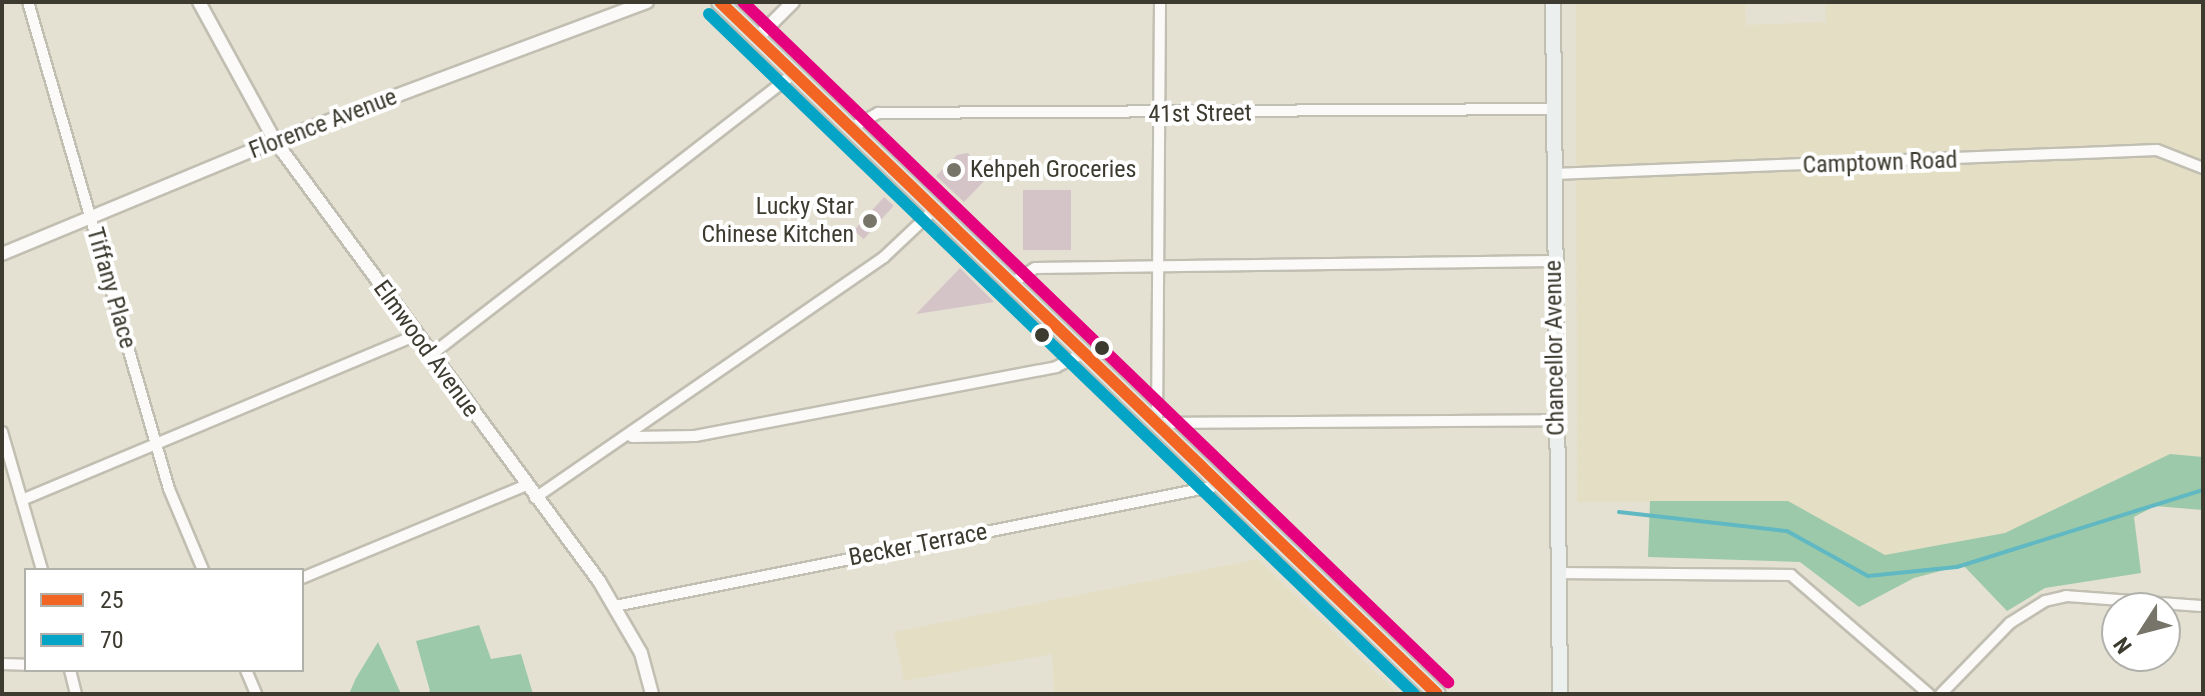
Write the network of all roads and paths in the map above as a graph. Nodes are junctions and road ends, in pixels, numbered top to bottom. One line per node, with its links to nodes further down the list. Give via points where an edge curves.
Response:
1 (28, 2): 17 (street, Tiffany Place)
2 (199, 2): 13 (street, Elmwood Avenue)
3 (647, 2): 13 (street, Florence Avenue)
4 (720, 2): 8 (main road)
5 (793, 2): 8 (street)
6 (1160, 2): 11 (street)
7 (1553, 2): 10 (main road, Chancellor Avenue)
8 (757, 38): 9 (main road)
9 (794, 73): 12 (main road); 24 (street)
10 (1554, 109): 11 (street, 41st Street); 15 (main road, Chancellor Avenue)
11 (1161, 115): 12 (street, 41st Street, via 878,113); 20 (street)
12 (851, 128): 16 (main road)
13 (275, 141): 17 (street, Florence Avenue); 22 (street, Elmwood Avenue)
14 (2203, 168): 15 (street, Camptown Road, via 2157,150)
15 (1554, 174): 19 (main road, Chancellor Avenue)
16 (935, 209): 21 (main road); 27 (street, via 884,257)
17 (91, 217): 18 (street, Florence Avenue); 29 (street, Tiffany Place)
18 (2, 254)
19 (1554, 261): 20 (street); 25 (main road, Chancellor Avenue)
20 (1163, 269): 21 (street, via 1035,268); 26 (street)
21 (1012, 283): 23 (main road)
22 (416, 335): 24 (street, Elmwood Avenue); 29 (street)
23 (1084, 353): 26 (main road); 27 (street, via 1056,367 695,436)
24 (431, 355): 30 (street, Elmwood Avenue)
25 (1555, 420): 26 (street); 36 (main road, Chancellor Avenue)
26 (1157, 423): 31 (main road)
27 (632, 437): 32 (street)
28 (3, 440): 33 (street)
29 (156, 445): 33 (street); 35 (street, Tiffany Place)
30 (526, 485): 32 (street, Elmwood Avenue); 37 (street)
31 (1221, 485): 38 (street, Becker Terrace); 47 (main road)
32 (535, 498): 38 (street, Elmwood Avenue)
33 (22, 500): 34 (street)
34 (41, 568)
35 (202, 568)
36 (1559, 573): 48 (main road, Chancellor Avenue); 49 (street, via 1791,575)
37 (304, 577)
38 (615, 606): 46 (street, Elmwood Avenue, via 641,653)
39 (2203, 606): 50 (street, via 2066,596 2045,601 2010,623)
40 (2, 664): 41 (street)
41 (24, 665)
42 (71, 672): 44 (street)
43 (247, 672): 45 (street)
44 (76, 694)
45 (256, 694)
46 (652, 694)
47 (1437, 694)
48 (1560, 694)
49 (1929, 694)
50 (1941, 694)

